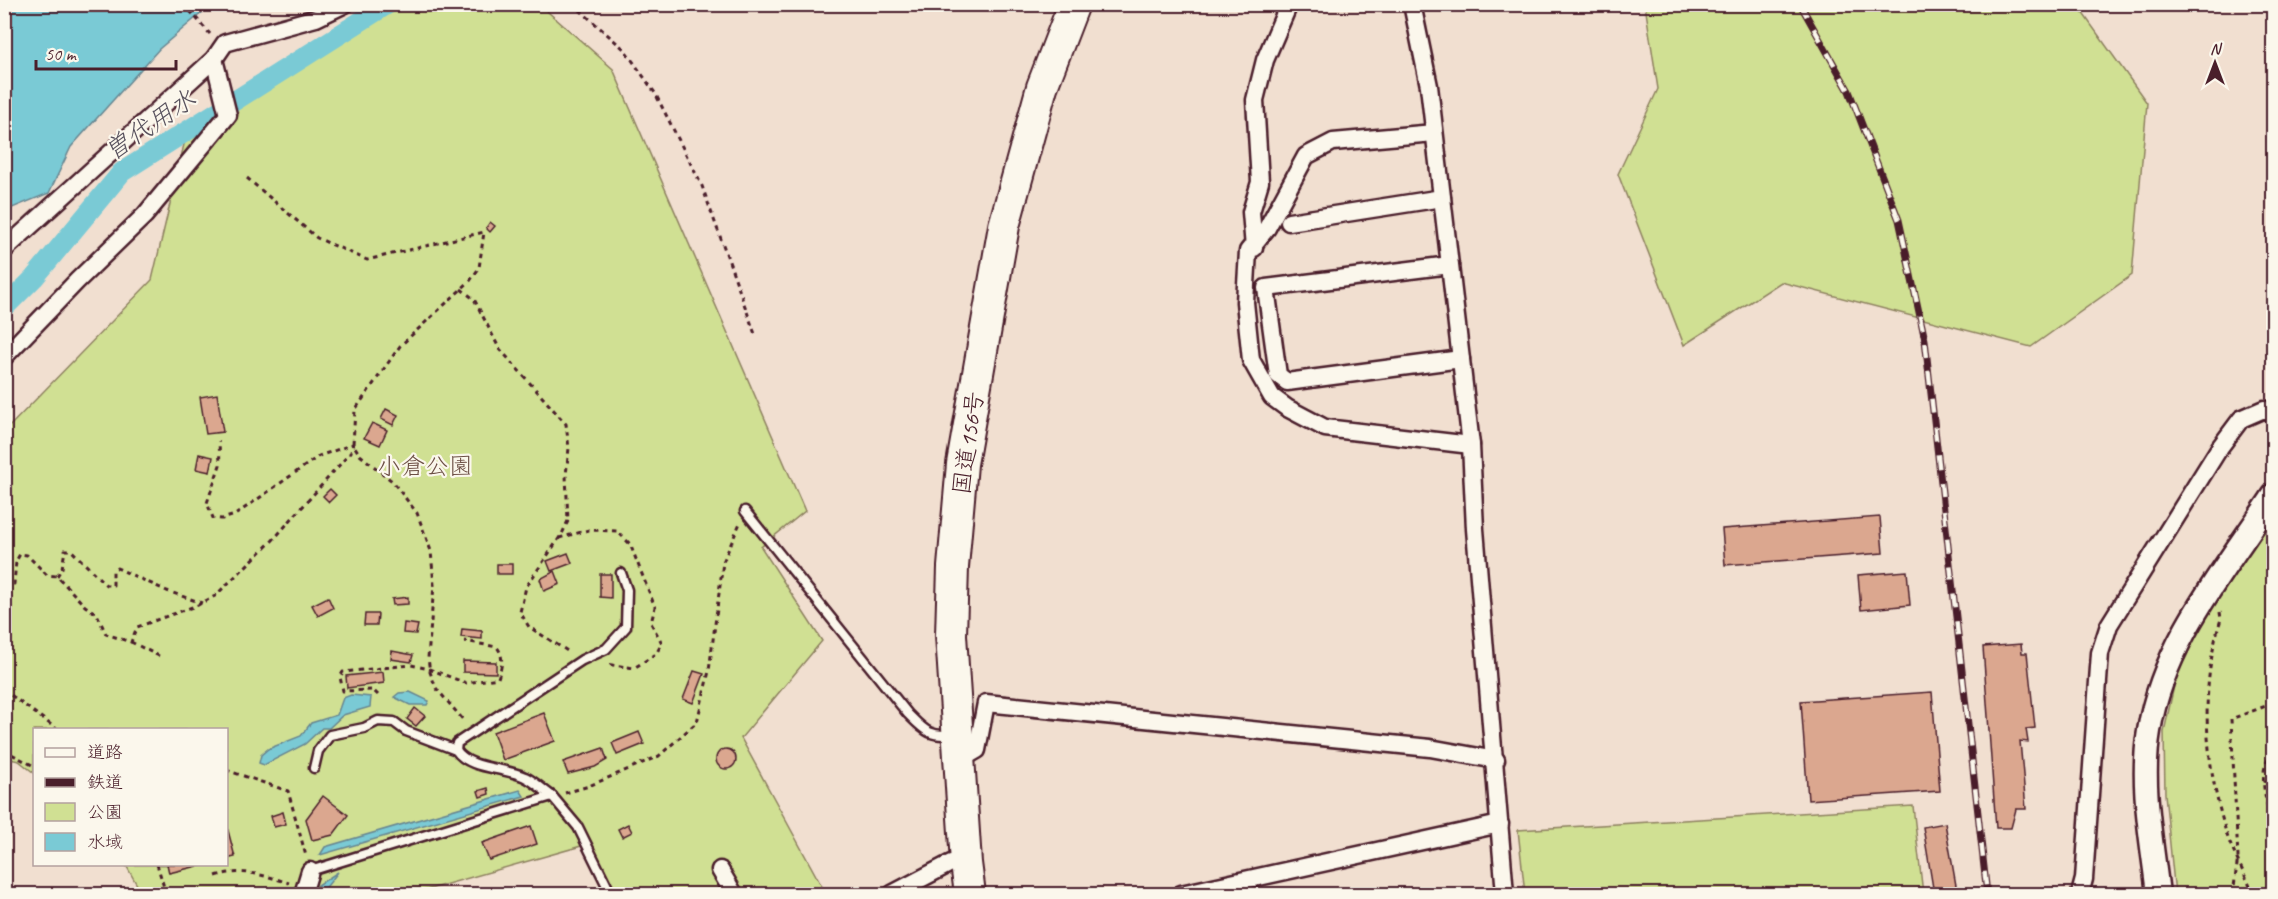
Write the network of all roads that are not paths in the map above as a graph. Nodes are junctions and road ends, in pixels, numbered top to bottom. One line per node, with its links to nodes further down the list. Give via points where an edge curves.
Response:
1 (345, 4): 5 (street, via 316,18 225,43)
2 (1074, 4): 20 (highway, 国道156号, via 1042,87 1004,226 962,464 951,635)
3 (1289, 4): 9 (street, via 1265,60 1255,100 1260,182 1251,213)
4 (1412, 4): 6 (street)
5 (214, 59): 10 (street); 13 (street, via 228,115 146,215)
6 (1434, 133): 7 (street); 9 (street, via 1333,142 1306,156 1267,228)
7 (1442, 198): 8 (street); 11 (street)
8 (1289, 222)
9 (1254, 241): 12 (street, via 1259,316); 16 (street, via 1248,251 1245,302 1251,360 1272,397 1325,428)
10 (4, 250)
11 (1450, 265): 12 (street, via 1266,288); 14 (street)
12 (1271, 318): 14 (street, via 1278,375 1287,382)
13 (4, 357)
14 (1461, 359): 16 (street)
15 (2274, 415): 36 (street, via 2264,409 2241,419 2109,625 2100,653)
16 (1471, 445): 22 (street)
17 (2274, 495): 37 (street, via 2180,640 2159,686 2149,732 2146,795)
18 (745, 511): 20 (lane, via 908,714 923,729)
19 (621, 573): 21 (lane, via 627,590 626,627 606,649 582,660 457,743)
20 (957, 747): 22 (street, via 977,750 986,703 1430,748); 26 (highway, 国道156号)
21 (456, 750): 23 (lane, via 406,731 394,722 378,722 330,735 318,751); 24 (lane, via 470,761 525,777)
22 (1496, 760): 25 (street)
23 (314, 768)
24 (552, 796): 28 (lane); 30 (lane, via 578,827)
25 (1500, 824): 34 (street); 35 (street)
26 (966, 863): 32 (street, via 951,863); 33 (highway, 国道156号)
27 (720, 870): 31 (street)
28 (310, 871): 29 (street)
29 (304, 891)
30 (611, 894)
31 (734, 894)
32 (892, 894)
33 (970, 894)
34 (1180, 894)
35 (1505, 894)
36 (2080, 894)
37 (2158, 894)

